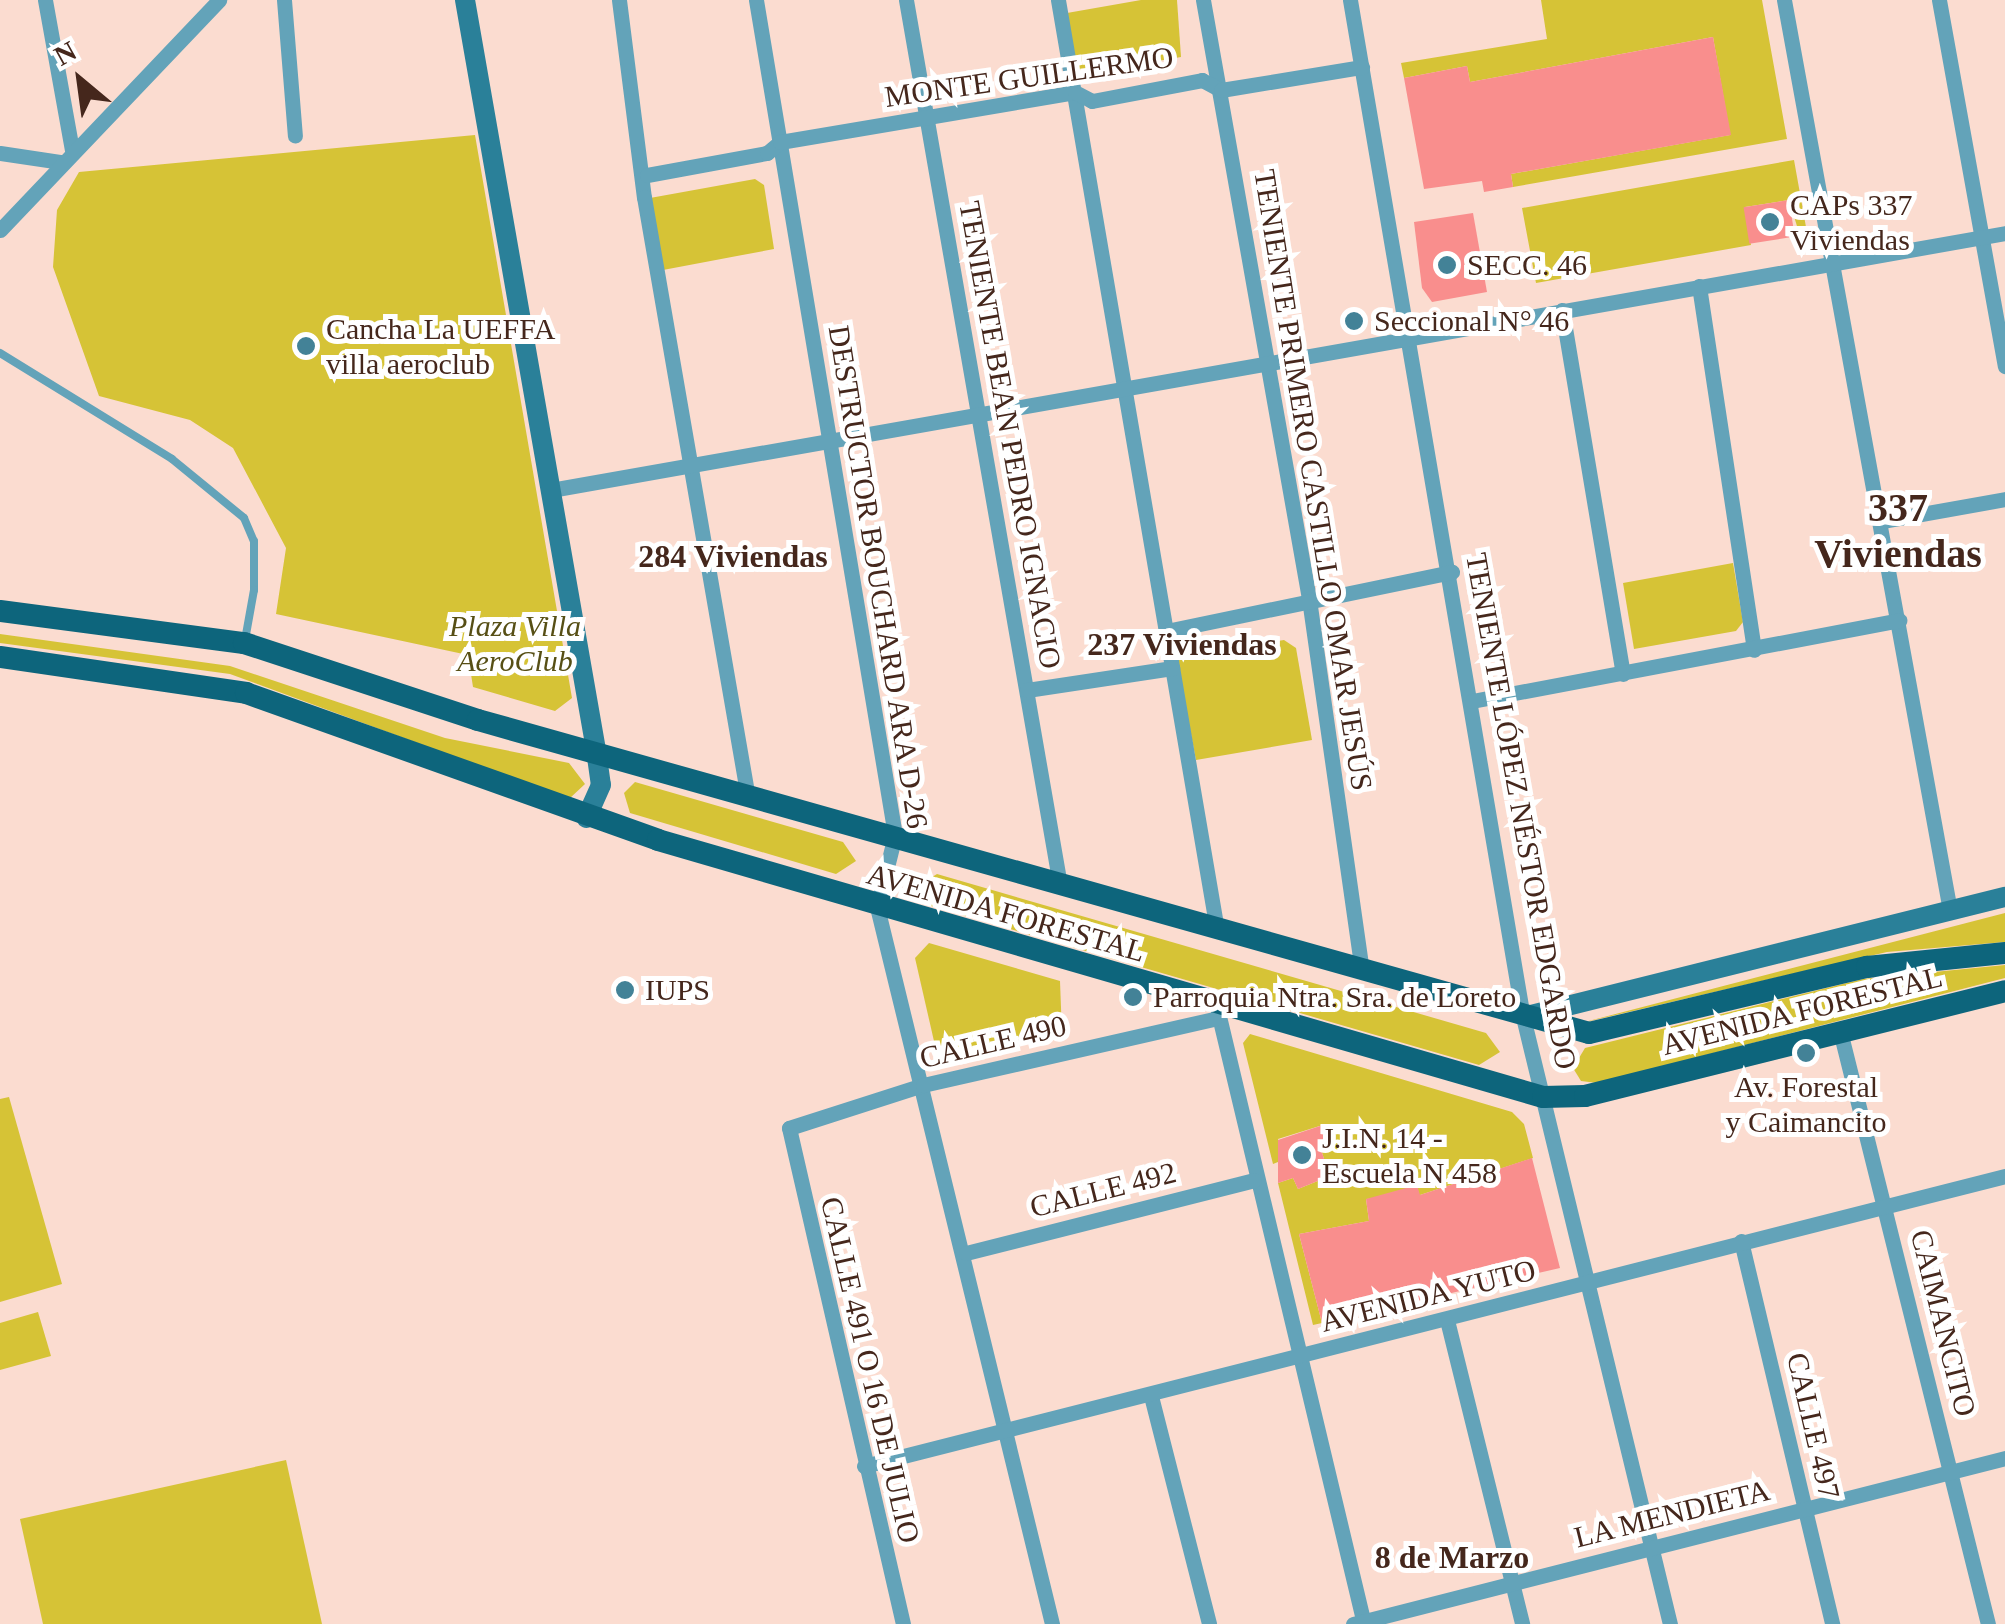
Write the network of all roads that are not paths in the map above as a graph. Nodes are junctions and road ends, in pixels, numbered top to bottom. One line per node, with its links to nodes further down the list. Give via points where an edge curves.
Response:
1 (45, 0): 20 (street)
2 (219, 0): 20 (street)
3 (284, 0): 17 (street)
4 (465, 0): 36 (street)
5 (619, 0): 21 (street)
6 (756, 0): 18 (street, DESTRUCTOR BOUCHARD ARA D-26)
7 (906, 0): 16 (street, TENIENTE BEAN PEDRO IGNACIO)
8 (1058, 0): 15 (street)
9 (1203, 0): 14 (street, TENIENTE PRIMERO CASTILLO OMAR JESÚS)
10 (1350, 0): 13 (street, TENIENTE LÓPEZ NÉSTOR EDGARDO)
11 (1784, 0): 25 (street)
12 (1939, 0): 24 (street)
13 (1362, 67): 14 (street, MONTE GUILLERMO); 28 (street, TENIENTE LÓPEZ NÉSTOR EDGARDO)
14 (1221, 90): 15 (street, MONTE GUILLERMO, via 1202,80 1092,101); 30 (street, TENIENTE PRIMERO CASTILLO OMAR JESÚS)
15 (1075, 92): 16 (street, MONTE GUILLERMO); 32 (street)
16 (926, 117): 18 (street, MONTE GUILLERMO); 33 (street, TENIENTE BEAN PEDRO IGNACIO)
17 (295, 136)
18 (780, 142): 21 (street, MONTE GUILLERMO, via 767,154); 34 (street, DESTRUCTOR BOUCHARD ARA D-26)
19 (0, 153): 20 (street)
20 (66, 156): 22 (street)
21 (647, 175): 35 (street, via 644,197)
22 (0, 230)
23 (2005, 233): 24 (street)
24 (1980, 238): 25 (street); 31 (street)
25 (1827, 260): 26 (street); 38 (street)
26 (1699, 286): 27 (street); 45 (street)
27 (1562, 310): 28 (street); 48 (street)
28 (1410, 336): 30 (street); 39 (street, TENIENTE LÓPEZ NÉSTOR EDGARDO)
29 (0, 353): 44 (lane, via 172,459 244,518 254,574)
30 (1268, 362): 32 (street); 40 (street, TENIENTE PRIMERO CASTILLO OMAR JESÚS)
31 (2005, 366)
32 (1128, 387): 33 (street); 43 (street)
33 (979, 413): 34 (street); 49 (street, TENIENTE BEAN PEDRO IGNACIO)
34 (832, 440): 35 (street); 54 (street, DESTRUCTOR BOUCHARD ARA D-26)
35 (691, 466): 36 (street); 52 (street)
36 (552, 490): 51 (street)
37 (2005, 498): 38 (street)
38 (1882, 521): 42 (street)
39 (1452, 572): 40 (street); 50 (street, TENIENTE LÓPEZ NÉSTOR EDGARDO)
40 (1309, 599): 43 (street, via 1300,608); 61 (street, TENIENTE PRIMERO CASTILLO OMAR JESÚS)
41 (0, 611): 44 (main road, AVENIDA FORESTAL)
42 (1899, 620): 45 (street); 58 (street)
43 (1170, 630): 47 (street)
44 (244, 643): 51 (main road, AVENIDA FORESTAL)
45 (1754, 650): 48 (street)
46 (0, 658): 53 (main road, AVENIDA FORESTAL, via 246,692)
47 (1172, 668): 49 (street); 59 (street)
48 (1623, 674): 50 (street)
49 (1027, 690): 55 (street, TENIENTE BEAN PEDRO IGNACIO)
50 (1472, 702): 64 (street, TENIENTE LÓPEZ NÉSTOR EDGARDO)
51 (596, 750): 52 (main road, AVENIDA FORESTAL); 53 (street, via 601,785)
52 (747, 792): 54 (main road, AVENIDA FORESTAL)
53 (586, 818): 57 (main road, AVENIDA FORESTAL)
54 (896, 834): 55 (main road, AVENIDA FORESTAL); 57 (street, DESTRUCTOR BOUCHARD ARA D-26)
55 (1060, 879): 59 (main road, AVENIDA FORESTAL)
56 (2005, 897): 58 (street, AVENIDA FORESTAL)
57 (877, 908): 63 (main road, AVENIDA FORESTAL); 66 (street, DESTRUCTOR BOUCHARD ARA D-26)
58 (1950, 911): 64 (street, AVENIDA FORESTAL)
59 (1216, 924): 61 (main road, AVENIDA FORESTAL)
60 (2005, 953): 64 (main road, AVENIDA FORESTAL, via 1867,967 1622,1029 1589,1032)
61 (1362, 971): 64 (main road, AVENIDA FORESTAL)
62 (2005, 991): 65 (main road, AVENIDA FORESTAL)
63 (1218, 1012): 66 (street, CALLE 490); 67 (main road, AVENIDA FORESTAL); 70 (street)
64 (1523, 1017): 67 (street, TENIENTE LÓPEZ NÉSTOR EDGARDO)
65 (1841, 1035): 67 (main road, AVENIDA FORESTAL, via 1585,1096); 71 (street, CAIMANCITO)
66 (923, 1086): 68 (street, CALLE 490, via 797,1119); 73 (street, DESTRUCTOR BOUCHARD ARA D-26)
67 (1544, 1097): 74 (street, TENIENTE LÓPEZ NÉSTOR EDGARDO)
68 (789, 1128): 80 (street, CALLE 491 O 16 DE JULIO)
69 (2005, 1176): 71 (street, AVENIDA YUTO)
70 (1254, 1180): 73 (street, CALLE 492); 76 (street)
71 (1885, 1206): 72 (street, AVENIDA YUTO); 81 (street, CAIMANCITO)
72 (1742, 1241): 74 (street, AVENIDA YUTO); 82 (street, CALLE 497)
73 (966, 1253): 78 (street, DESTRUCTOR BOUCHARD ARA D-26)
74 (1592, 1282): 75 (street, AVENIDA YUTO); 83 (street, TENIENTE LÓPEZ NÉSTOR EDGARDO)
75 (1447, 1320): 76 (street, AVENIDA YUTO); 84 (street)
76 (1297, 1358): 77 (street, AVENIDA YUTO); 85 (street)
77 (1151, 1396): 78 (street, AVENIDA YUTO); 88 (street)
78 (1008, 1431): 80 (street, AVENIDA YUTO); 87 (street, DESTRUCTOR BOUCHARD ARA D-26)
79 (2005, 1458): 81 (street, LA MENDIETA)
80 (864, 1466): 86 (street, CALLE 491 O 16 DE JULIO)
81 (1952, 1471): 82 (street, LA MENDIETA); 92 (street, CAIMANCITO)
82 (1804, 1509): 83 (street, LA MENDIETA); 91 (street, CALLE 497)
83 (1652, 1547): 84 (street, LA MENDIETA); 90 (street, TENIENTE LÓPEZ NÉSTOR EDGARDO)
84 (1513, 1583): 85 (street, LA MENDIETA); 89 (street)
85 (1360, 1623)
86 (903, 1624)
87 (1052, 1624)
88 (1209, 1624)
89 (1522, 1624)
90 (1670, 1624)
91 (1832, 1624)
92 (1988, 1624)

